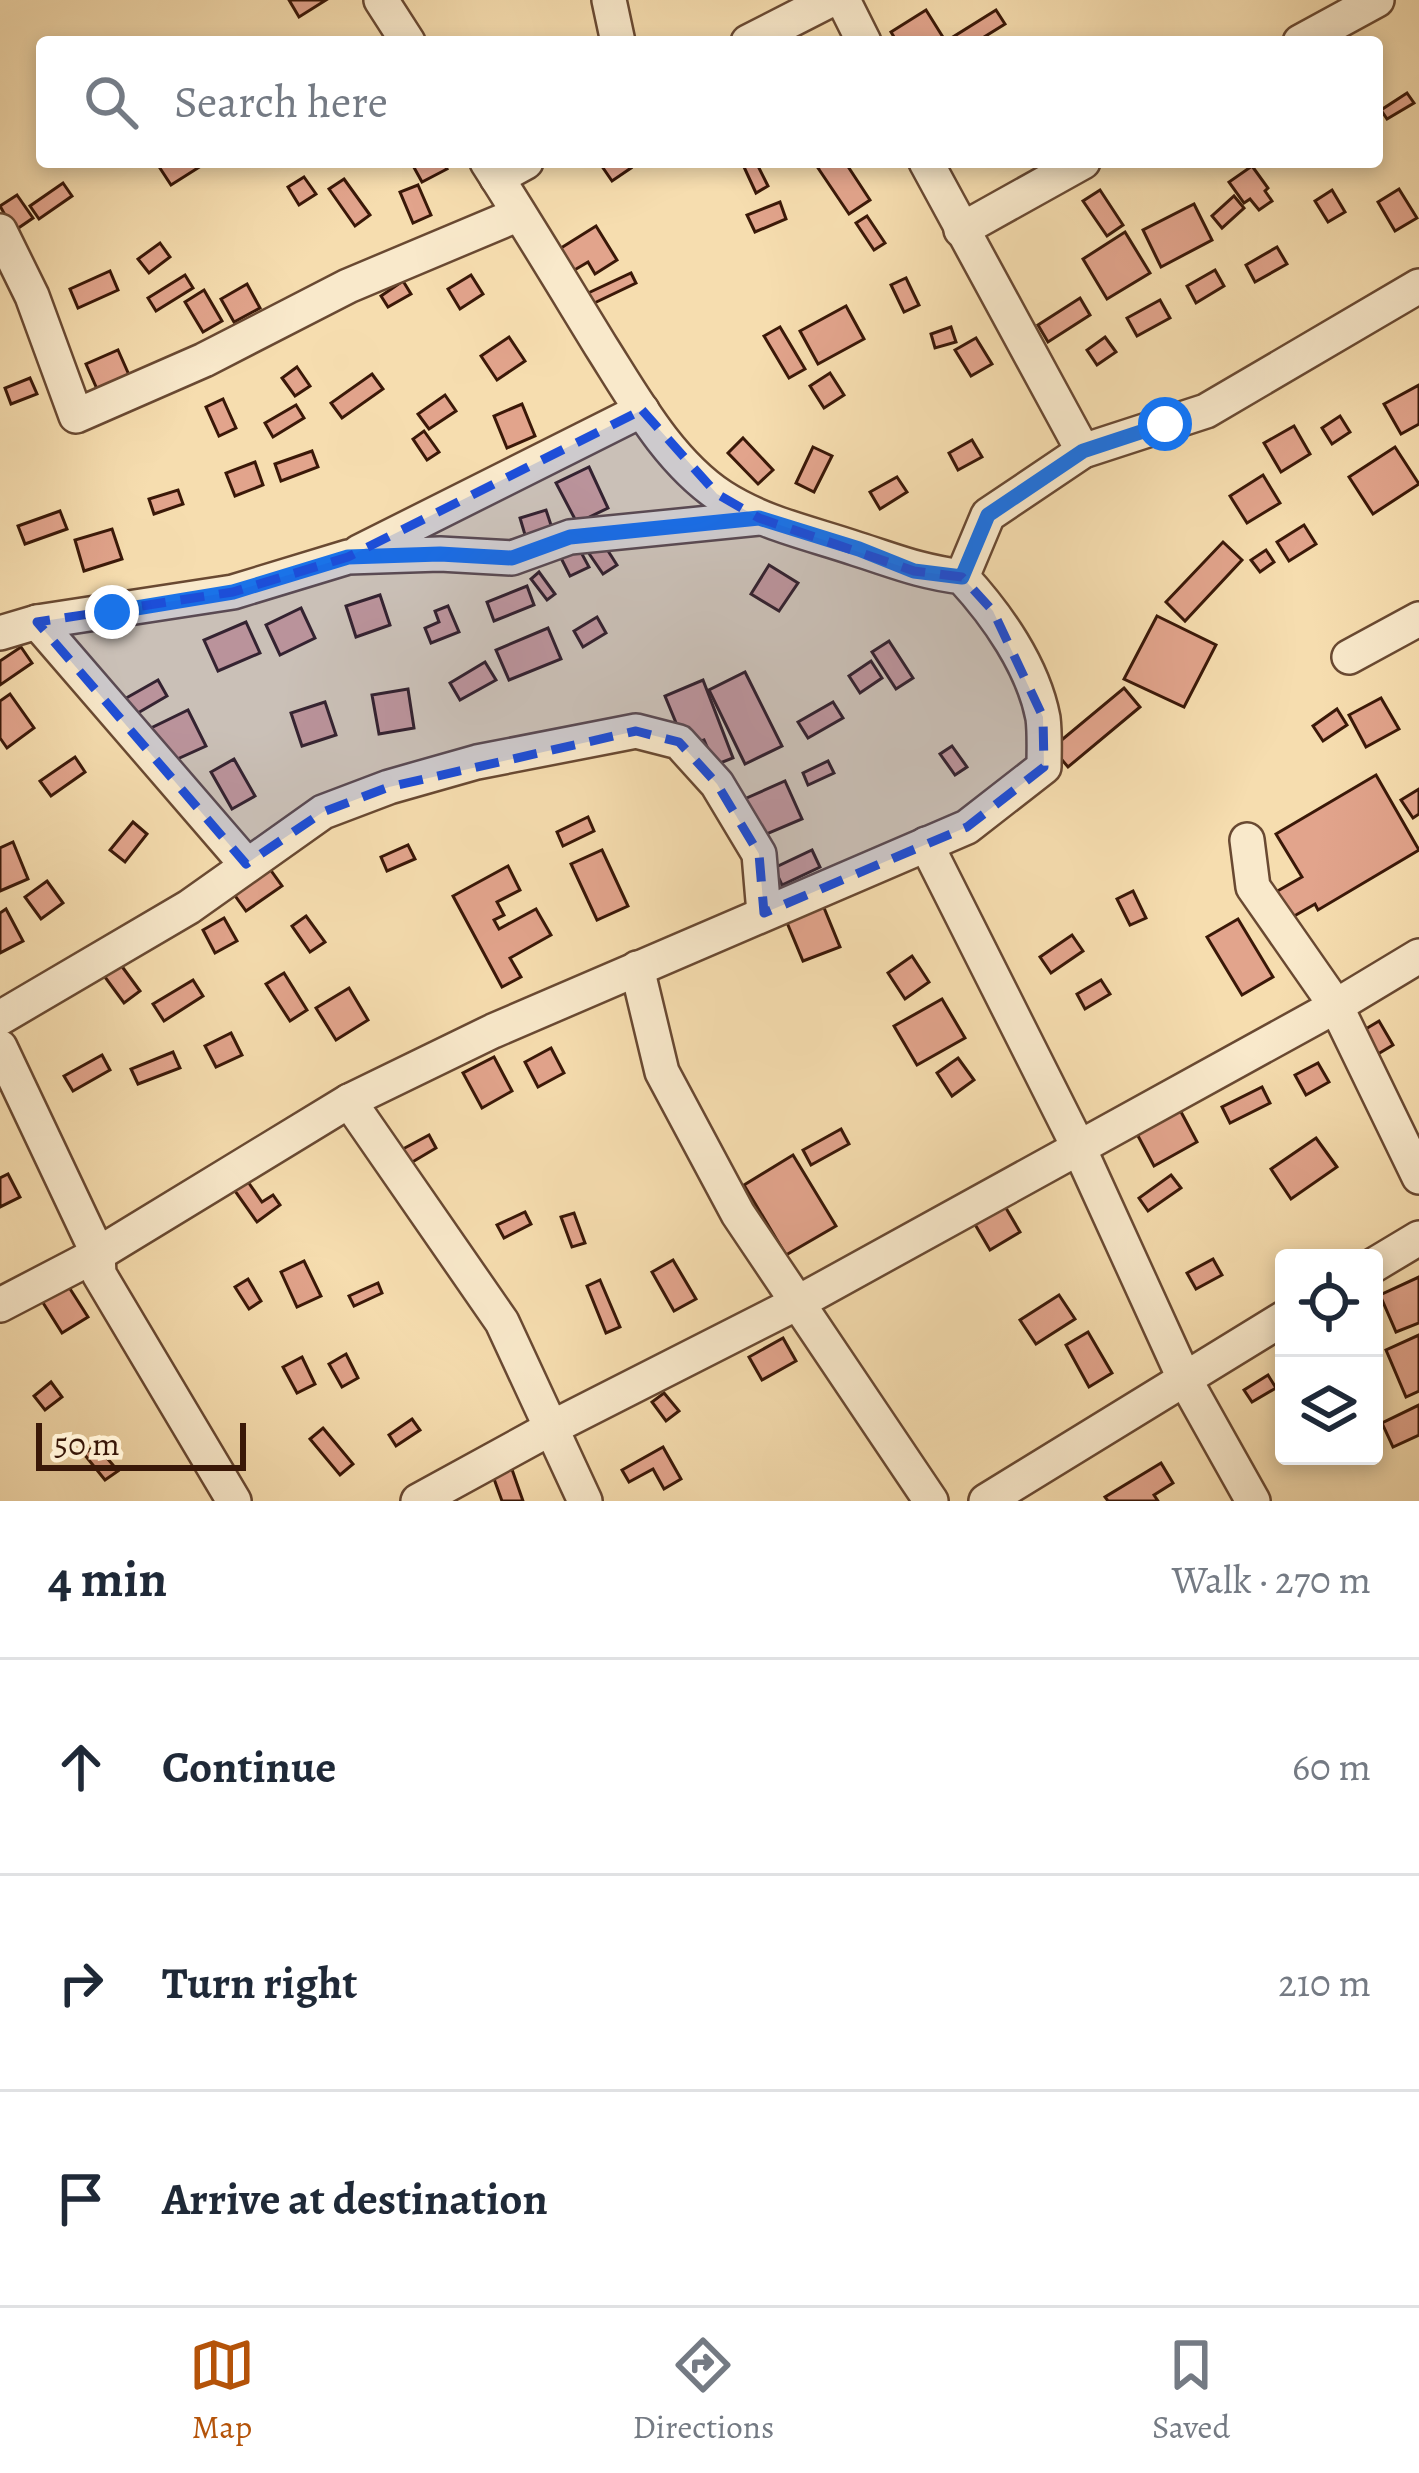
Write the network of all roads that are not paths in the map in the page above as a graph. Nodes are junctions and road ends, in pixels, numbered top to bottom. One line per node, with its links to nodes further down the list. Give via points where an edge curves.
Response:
1 (381, 0): 6 (street)
2 (609, 0): 7 (street)
3 (830, 0): 8 (street)
4 (843, 0): 9 (street)
5 (1377, 0): 10 (street)
6 (404, 36)
7 (617, 36)
8 (760, 36)
9 (861, 36)
10 (1311, 36)
11 (503, 168): 14 (street)
12 (929, 168): 15 (street)
13 (1072, 168): 15 (street)
14 (519, 214): 16 (street, via 76,416); 18 (street)
15 (961, 230): 19 (street)
16 (0, 231)
17 (1419, 286): 19 (street, via 1206,411)
18 (641, 410): 20 (street, via 717,494); 21 (street)
19 (1083, 451): 22 (street, via 988,515)
20 (759, 518): 21 (street, via 570,537 512,558); 22 (street, via 914,571)
21 (348, 557): 24 (street, via 233,592)
22 (962, 577): 28 (street, via 994,610 1025,670 1042,717 1044,767 967,827)
23 (1419, 619): 26 (street)
24 (38, 622): 25 (street); 29 (street)
25 (0, 633)
26 (1349, 657)
27 (1247, 840): 33 (street, via 1253,887)
28 (926, 844): 30 (street); 37 (street)
29 (246, 864): 30 (street, via 323,812 388,787 636,731 679,742 717,784 759,854); 34 (street)
30 (764, 913): 32 (street)
31 (1419, 956): 33 (street)
32 (637, 968): 36 (street); 42 (street, via 662,1072 739,1214)
33 (1336, 1006): 37 (street); 38 (street)
34 (0, 1018)
35 (0, 1047): 40 (street)
36 (349, 1101): 40 (street); 46 (street, via 502,1322)
37 (1079, 1148): 42 (street); 45 (street)
38 (1419, 1177)
39 (1419, 1238): 41 (street)
40 (98, 1254): 43 (street); 47 (street, via 109,1293)
41 (1383, 1259)
42 (799, 1302): 46 (street); 50 (street)
43 (0, 1305)
44 (1275, 1323): 45 (street)
45 (1184, 1378): 51 (street); 52 (street)
46 (553, 1427): 48 (street); 49 (street)
47 (234, 1501)
48 (418, 1501)
49 (585, 1501)
50 (931, 1501)
51 (986, 1501)
52 (1253, 1501)

